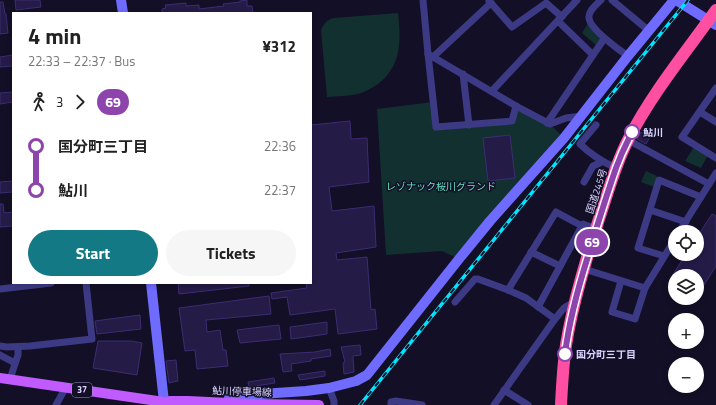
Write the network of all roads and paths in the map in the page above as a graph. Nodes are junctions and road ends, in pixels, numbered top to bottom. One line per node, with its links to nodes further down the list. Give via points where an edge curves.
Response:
1 (121, 0): 9 (street)
2 (423, 0): 14 (street)
3 (577, 0): 10 (street)
4 (601, 0): 13 (street, via 589,18)
5 (612, 0): 12 (street)
6 (675, 0): 11 (street); 12 (street)
7 (490, 2): 10 (street, via 512,27 546,3); 14 (street)
8 (716, 10): 11 (highway, 国道245号)
9 (123, 12)
10 (560, 19): 15 (street); 19 (street)
11 (712, 23): 27 (highway, 国道245号, via 658,90)
12 (648, 30): 16 (street)
13 (604, 39): 15 (street); 16 (street)
14 (431, 55): 17 (street); 25 (street, via 436,127)
15 (593, 55): 24 (street)
16 (628, 56): 22 (street)
17 (463, 74): 19 (street); 25 (street)
18 (716, 88): 21 (street)
19 (492, 92): 20 (street)
20 (516, 106): 24 (street); 25 (street, via 512,121)
21 (700, 112): 23 (street); 28 (street, via 682,137)
22 (582, 116): 24 (street); 62 (street, via 459,258 367,375 356,381)
23 (716, 122)
24 (547, 123)
25 (469, 125)
26 (596, 125): 29 (street, via 580,144)
27 (628, 140): 30 (highway, 国道245号); 33 (street)
28 (716, 158)
29 (602, 162): 30 (street); 32 (street, via 593,166)
30 (616, 168): 39 (highway, 国道245号)
31 (716, 173): 33 (street)
32 (584, 182)
33 (710, 184): 34 (street)
34 (701, 197): 35 (street, via 659,180); 36 (street)
35 (650, 210): 36 (street); 42 (street, via 638,248)
36 (686, 222): 37 (street)
37 (684, 225)
38 (582, 226): 39 (street, via 583,224); 41 (street, via 556,212); 43 (street)
39 (596, 229): 44 (highway, 国道245号)
40 (668, 250): 42 (street)
41 (531, 252): 43 (street); 51 (street)
42 (664, 256): 49 (street)
43 (560, 266): 54 (street)
44 (584, 269): 45 (street); 53 (highway, 国道245号)
45 (621, 280): 49 (street); 49 (street, via 612,312 635,319)
46 (42, 284): 50 (street)
47 (86, 284): 57 (street, via 92,339)
48 (151, 284): 64 (street)
49 (645, 288)
50 (0, 289)
51 (508, 290): 52 (street, via 475,279); 54 (street)
52 (455, 302)
53 (574, 304): 55 (street, via 566,306); 74 (highway, 国道245号, via 566,345)
54 (538, 307): 55 (street)
55 (555, 319): 63 (street)
56 (0, 346): 57 (street)
57 (18, 347): 59 (street)
58 (0, 355): 59 (street)
59 (15, 363): 60 (street)
60 (3, 379): 61 (main road, 鮎川停車場線 / 37)
61 (66, 387): 64 (main road, 鮎川停車場線 / 37); 66 (street)
62 (329, 388): 65 (street, via 239,394 229,398); 69 (street)
63 (504, 390): 72 (street); 73 (street)
64 (163, 403): 65 (main road, 鮎川停車場線 / 37); 67 (main road, 鮎川停車場線 / 37)
65 (228, 403): 68 (main road, 鮎川停車場線 / 37)
66 (56, 405)
67 (178, 405)
68 (319, 405)
69 (334, 405)
70 (390, 405): 71 (street, via 396,401)
71 (422, 405)
72 (494, 405)
73 (528, 405)
74 (561, 405)

